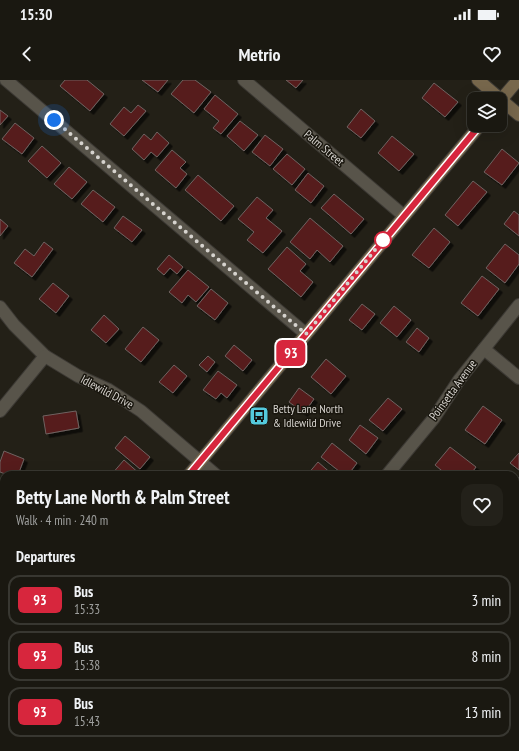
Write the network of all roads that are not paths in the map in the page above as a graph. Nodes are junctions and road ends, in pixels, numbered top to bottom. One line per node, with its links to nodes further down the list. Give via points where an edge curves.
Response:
1 (6, 80): 13 (street)
2 (244, 80): 10 (street, Palm Street)
3 (478, 80): 5 (street)
4 (518, 80): 6 (street)
5 (492, 92)
6 (507, 93)
7 (507, 105): 8 (street)
8 (519, 115)
9 (474, 132): 10 (street)
10 (403, 215): 13 (street)
11 (519, 305): 14 (street, Poinsetta Avenue)
12 (0, 307): 15 (street, Idlewild Drive)
13 (306, 334): 18 (street)
14 (484, 349): 16 (street); 21 (street, Poinsetta Avenue, via 459,380 434,418)
15 (45, 356): 17 (street); 18 (street, Idlewild Drive, via 141,410)
16 (519, 378)
17 (0, 411)
18 (200, 462): 19 (street); 20 (street, Idlewild Drive)
19 (192, 471)
20 (211, 471)
21 (390, 471)

